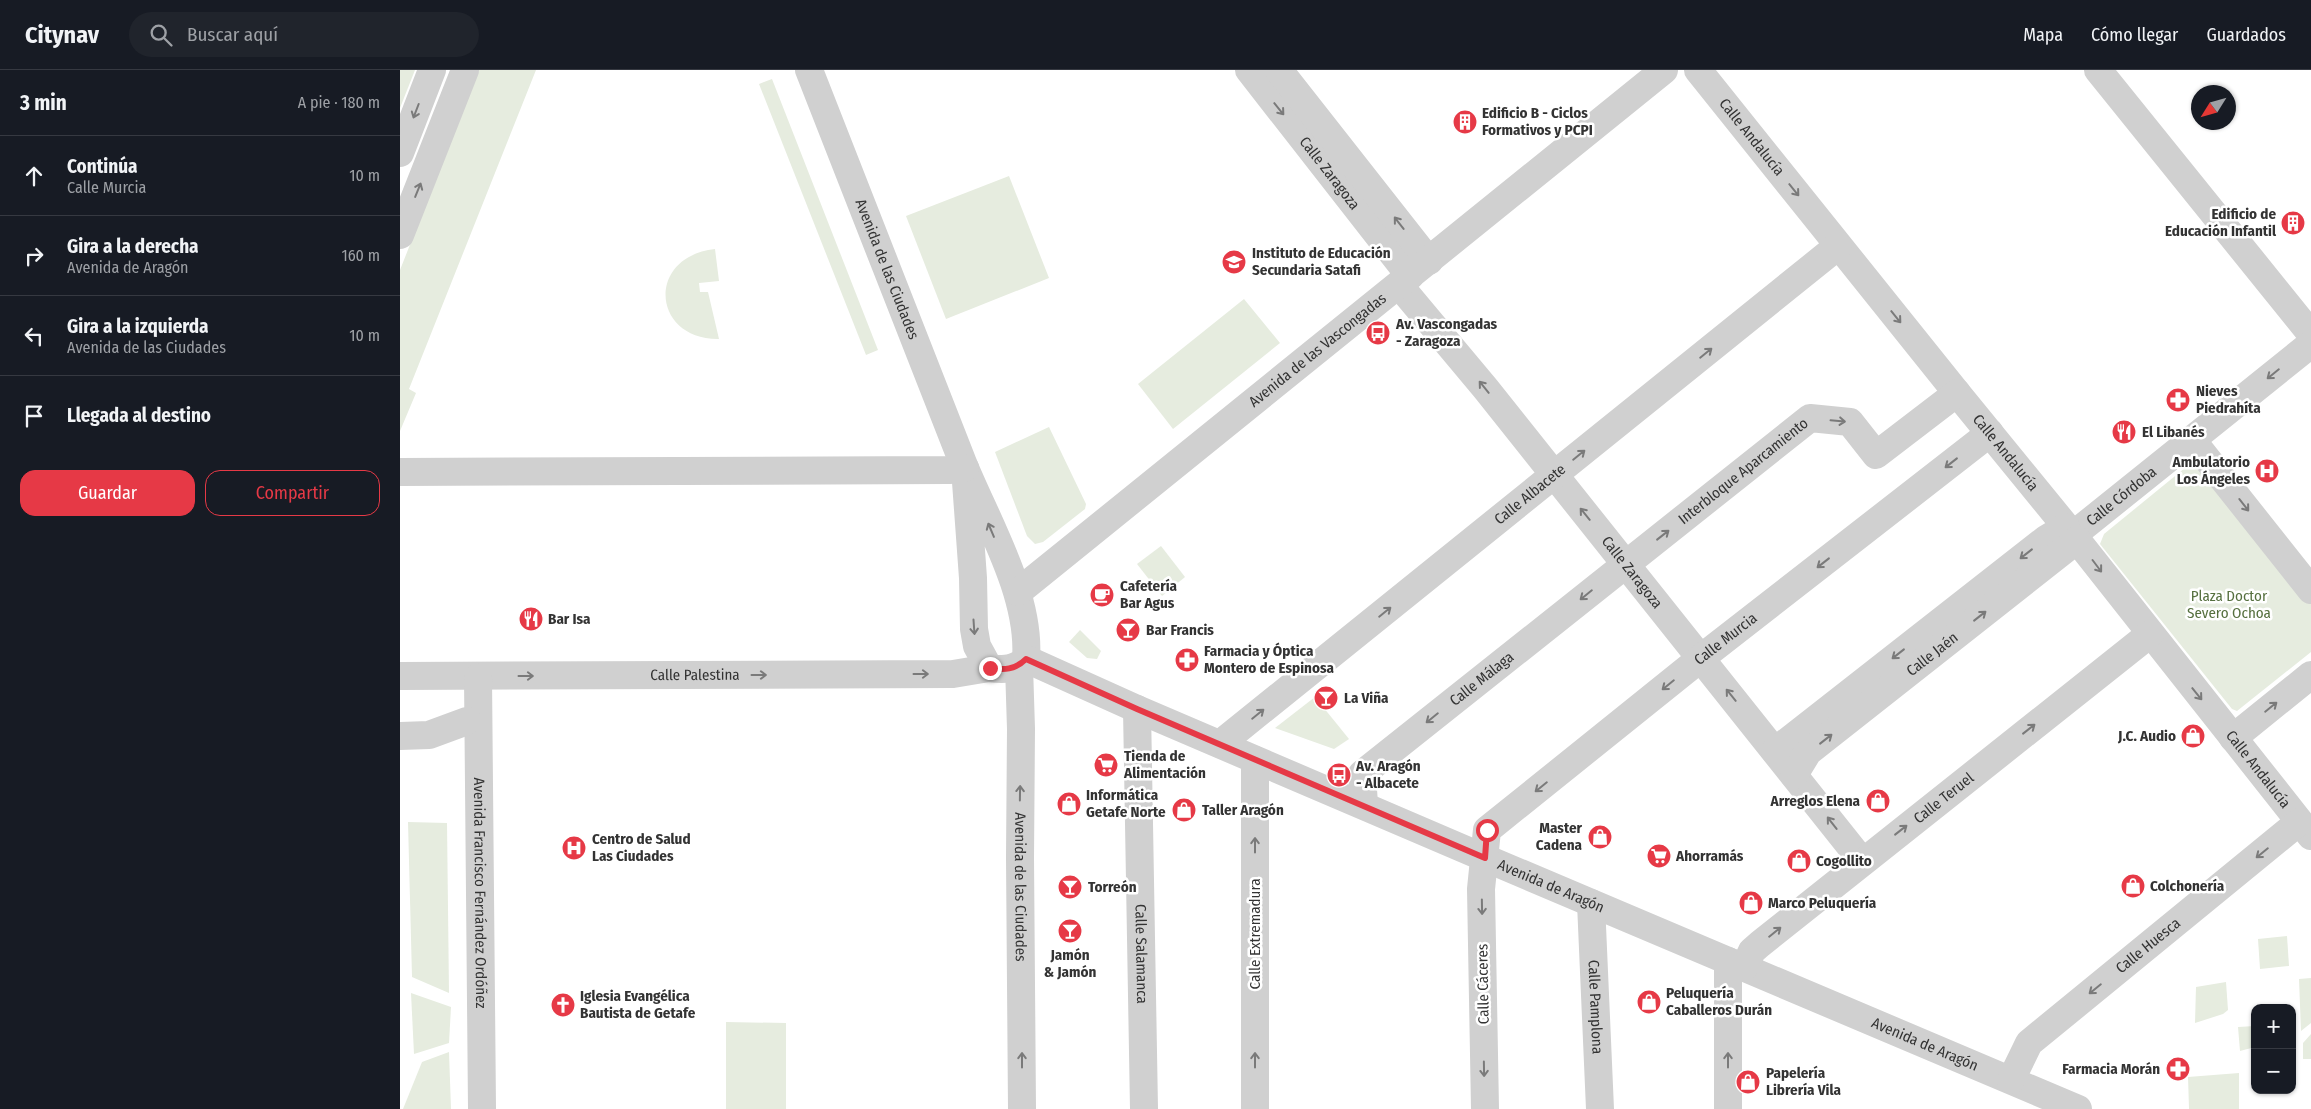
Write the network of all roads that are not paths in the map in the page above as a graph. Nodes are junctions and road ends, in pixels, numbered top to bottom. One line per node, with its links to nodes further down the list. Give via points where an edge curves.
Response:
1 (432, 70): 9 (street, one-way to 9)
2 (465, 70): 10 (street, one-way to 2)
3 (809, 70): 18 (street, Avenida de las Ciudades)
4 (1249, 70): 12 (street, Calle Zaragoza, one-way to 12)
5 (1279, 70): 12 (street, Calle Zaragoza, one-way to 5)
6 (1664, 70): 12 (street, Avenida de las Vascongadas)
7 (1698, 70): 11 (street, Calle Andalucía, one-way to 11)
8 (2098, 70): 13 (street)
9 (400, 153)
10 (400, 235)
11 (1838, 246): 15 (street, Calle Andalucía, one-way to 15); 20 (street, Calle Albacete, one-way to 11)
12 (1412, 274): 20 (street, Calle Zaragoza, one-way to 12, via 1486,389); 24 (street, Avenida de las Vascongadas)
13 (2311, 334)
14 (2311, 344): 17 (street, Calle Córdoba, one-way to 17)
15 (1957, 393): 16 (street, Calle Andalucía); 22 (street, Interbloque Aparcamiento, one-way to 15, via 1810,418 1850,422 1876,455)
16 (1990, 433): 21 (street, Calle Andalucía); 27 (street, Calle Murcia, one-way to 27)
17 (2192, 440): 21 (street, Calle Córdoba); 25 (street, one-way to 25)
18 (965, 468): 19 (street); 23 (street, Avenida de las Ciudades); 24 (street, Avenida de las Ciudades, one-way to 18)
19 (400, 472)
20 (1554, 476): 22 (street, Calle Zaragoza, one-way to 20); 37 (street, Calle Albacete, one-way to 20)
21 (2072, 534): 26 (street, Calle Andalucía, one-way to 26); 38 (street, Calle Jaén, one-way to 38, via 2046,539); 40 (street, Calle Jaén, one-way to 21, via 1808,752)
22 (1625, 564): 27 (street, Calle Zaragoza); 41 (street, Calle Málaga, one-way to 41, via 1362,774)
23 (973, 578): 24 (street, via 980,571 999,570); 29 (street, Avenida de las Ciudades, one-way to 29, via 977,646)
24 (1015, 583): 28 (street, Avenida de las Ciudades, via 1027,645)
25 (2311, 590)
26 (2150, 634): 36 (street, Calle Andalucía, one-way to 36); 44 (street, Calle Teruel, one-way to 26)
27 (1701, 658): 38 (street, Calle Zaragoza, one-way to 27); 43 (street, Calle Murcia, one-way to 43, via 1487,830)
28 (1023, 662): 29 (street, via 1003,670); 33 (street, Avenida de Aragón); 49 (street, Avenida de las Ciudades, one-way to 28, via 1020,858)
29 (990, 668): 32 (street, Calle Palestina, one-way to 29, via 953,674)
30 (2311, 675): 36 (street, one-way to 30)
31 (400, 676): 32 (street, Calle Palestina)
32 (478, 677): 48 (street, Avenida Francisco Fernández Ordóñez)
33 (1137, 709): 37 (street, Avenida de Aragón); 50 (street, Calle Salamanca)
34 (467, 721): 35 (street, via 429,735)
35 (400, 736)
36 (2233, 738): 42 (street, Calle Andalucía)
37 (1220, 744): 39 (street, Avenida de Aragón)
38 (1775, 751): 40 (street, Calle Zaragoza)
39 (1255, 760): 41 (street, Avenida de Aragón); 51 (street, Calle Extremadura, one-way to 39)
40 (1794, 775): 44 (street, Calle Zaragoza, one-way to 40)
41 (1364, 805): 43 (street, Avenida de Aragón)
42 (2305, 829): 47 (street, Calle Huesca, one-way to 47, via 2029,1043)
43 (1485, 858): 45 (street, Avenida de Aragón); 52 (street, Calle Cáceres, one-way to 52, via 1481,889)
44 (1862, 861): 46 (street, Calle Teruel, one-way to 44)
45 (1591, 903): 46 (street, Avenida de Aragón); 53 (street, Calle Pamplona)
46 (1736, 964): 47 (street, Avenida de Aragón); 54 (street, one-way to 46)
47 (2011, 1080): 55 (street, Avenida de Aragón)
48 (482, 1109)
49 (1022, 1109)
50 (1144, 1109)
51 (1255, 1109)
52 (1485, 1109)
53 (1600, 1109)
54 (1728, 1109)
55 (2078, 1109)

